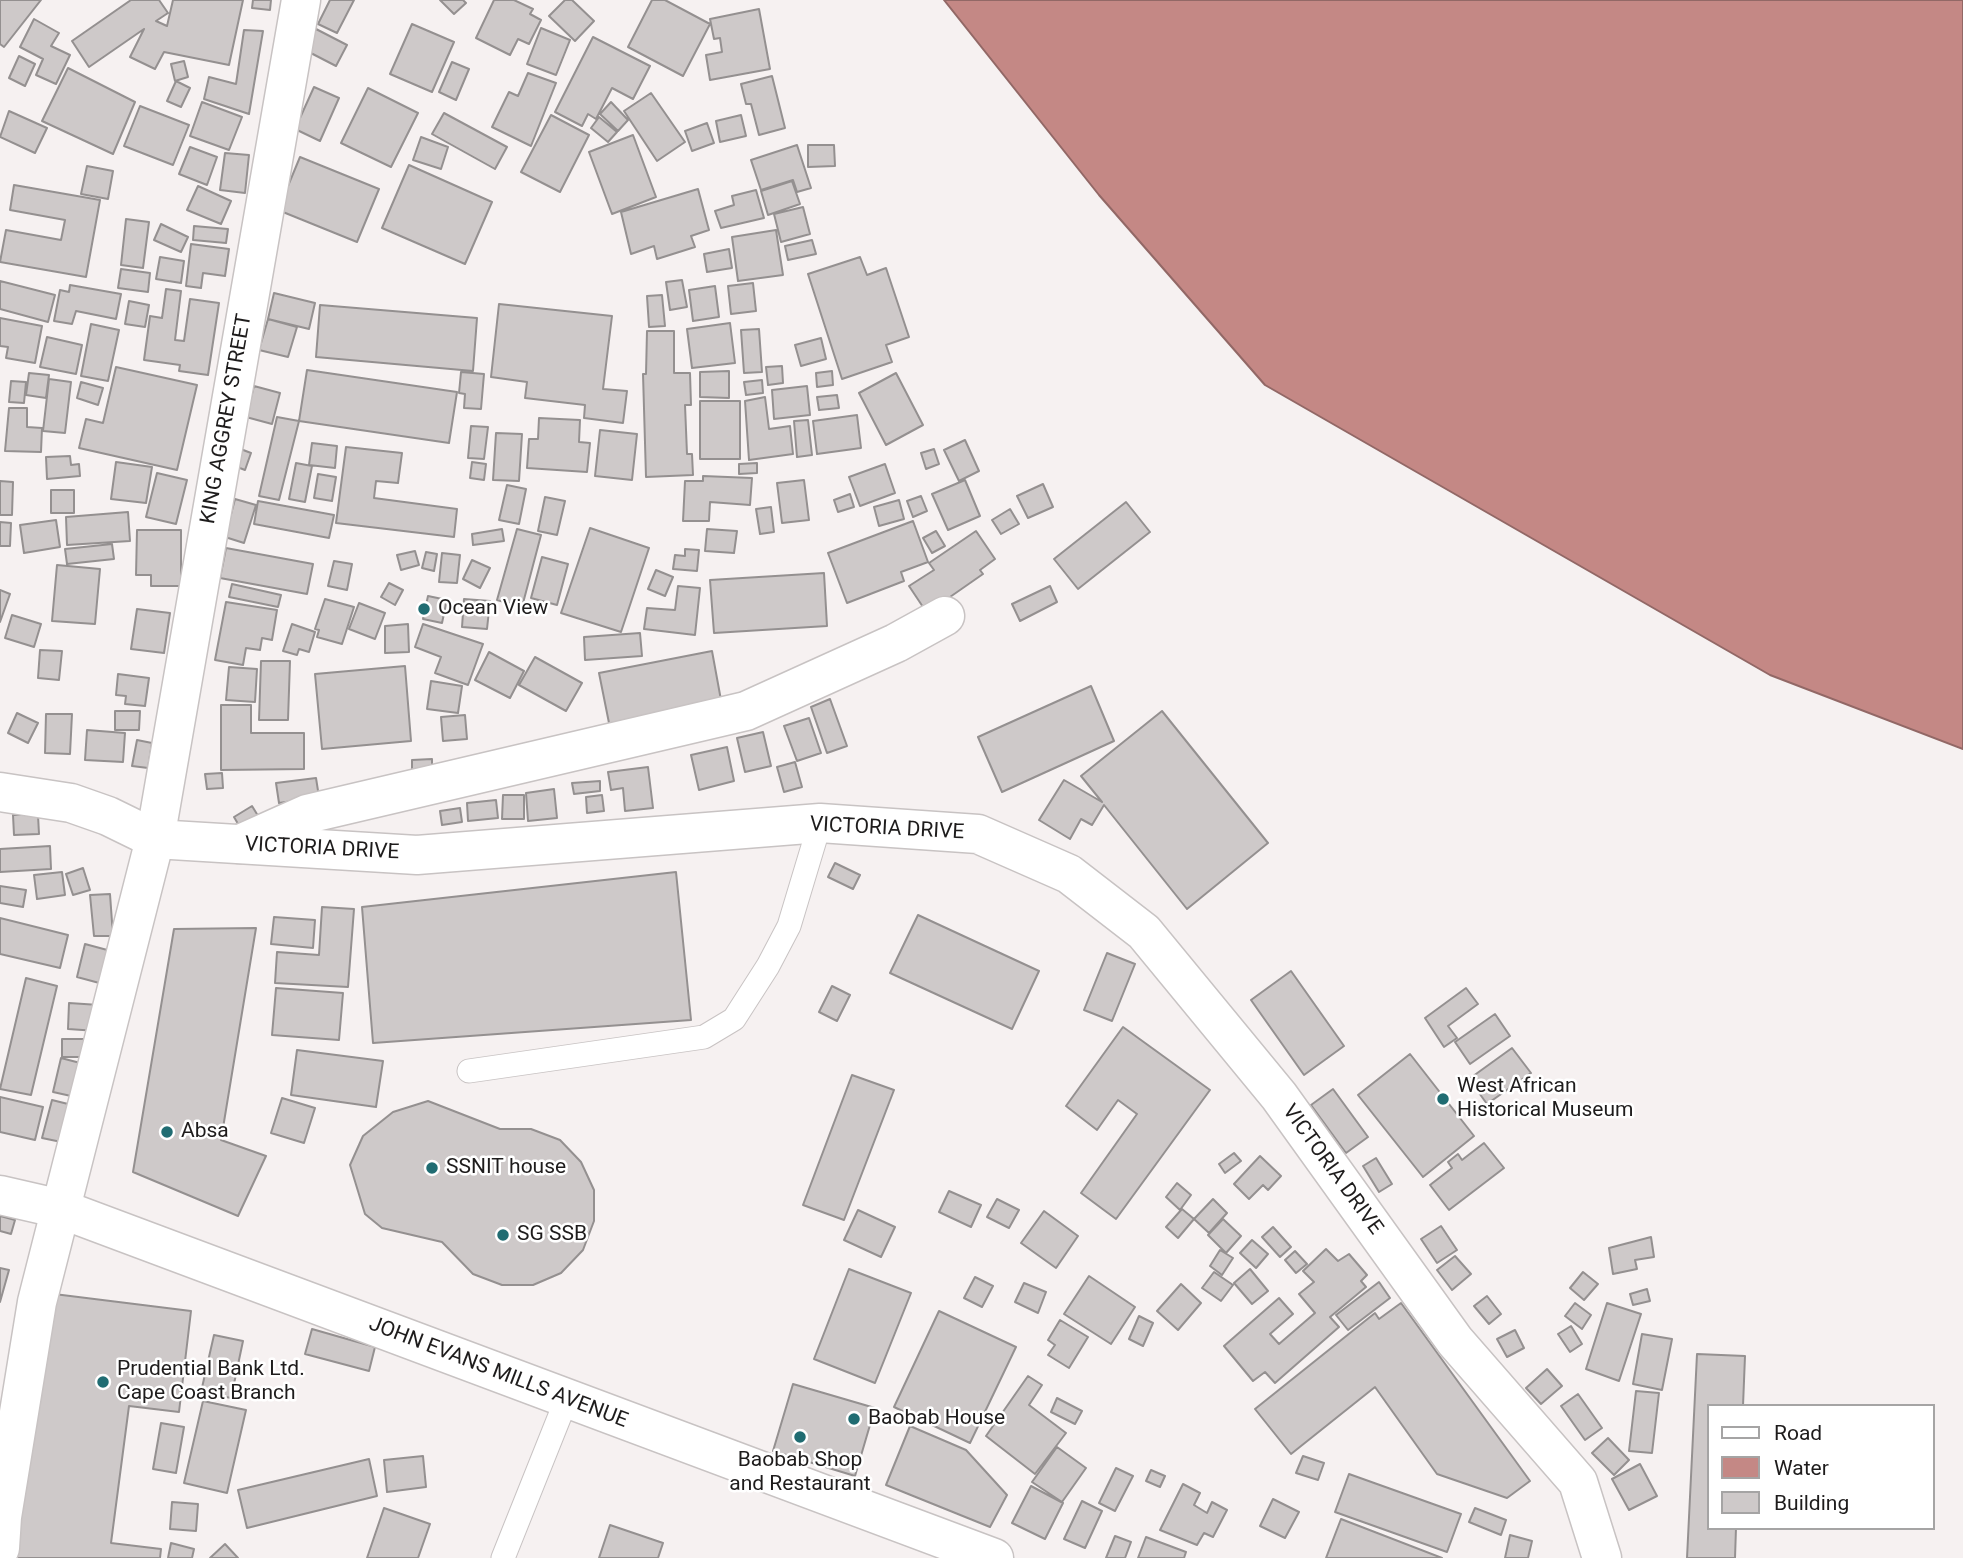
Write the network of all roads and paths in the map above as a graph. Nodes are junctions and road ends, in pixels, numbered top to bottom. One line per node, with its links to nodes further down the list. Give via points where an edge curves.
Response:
1 (301, 0): 5 (street, KING AGGREY STREET)
2 (945, 615): 6 (street, via 896,643 746,711 307,814)
3 (0, 792): 5 (street, VICTORIA DRIVE, via 71,803)
4 (820, 823): 6 (street, VICTORIA DRIVE, via 417,855); 7 (lane, via 789,926 734,1019 704,1037); 14 (street, VICTORIA DRIVE, via 978,834 1069,874 1144,932 1279,1096 1455,1341 1577,1482)
5 (155, 839): 6 (street, VICTORIA DRIVE); 9 (street, KING AGGREY STREET)
6 (240, 844)
7 (469, 1071)
8 (0, 1195): 9 (street, JOHN EVANS MILLS AVENUE)
9 (61, 1209): 10 (street, JOHN EVANS MILLS AVENUE); 11 (street, KING AGGREY STREET, via 37,1302)
10 (567, 1398): 12 (lane); 13 (street, JOHN EVANS MILLS AVENUE)
11 (1, 1527)
12 (503, 1558)
13 (994, 1558)
14 (1602, 1558)

